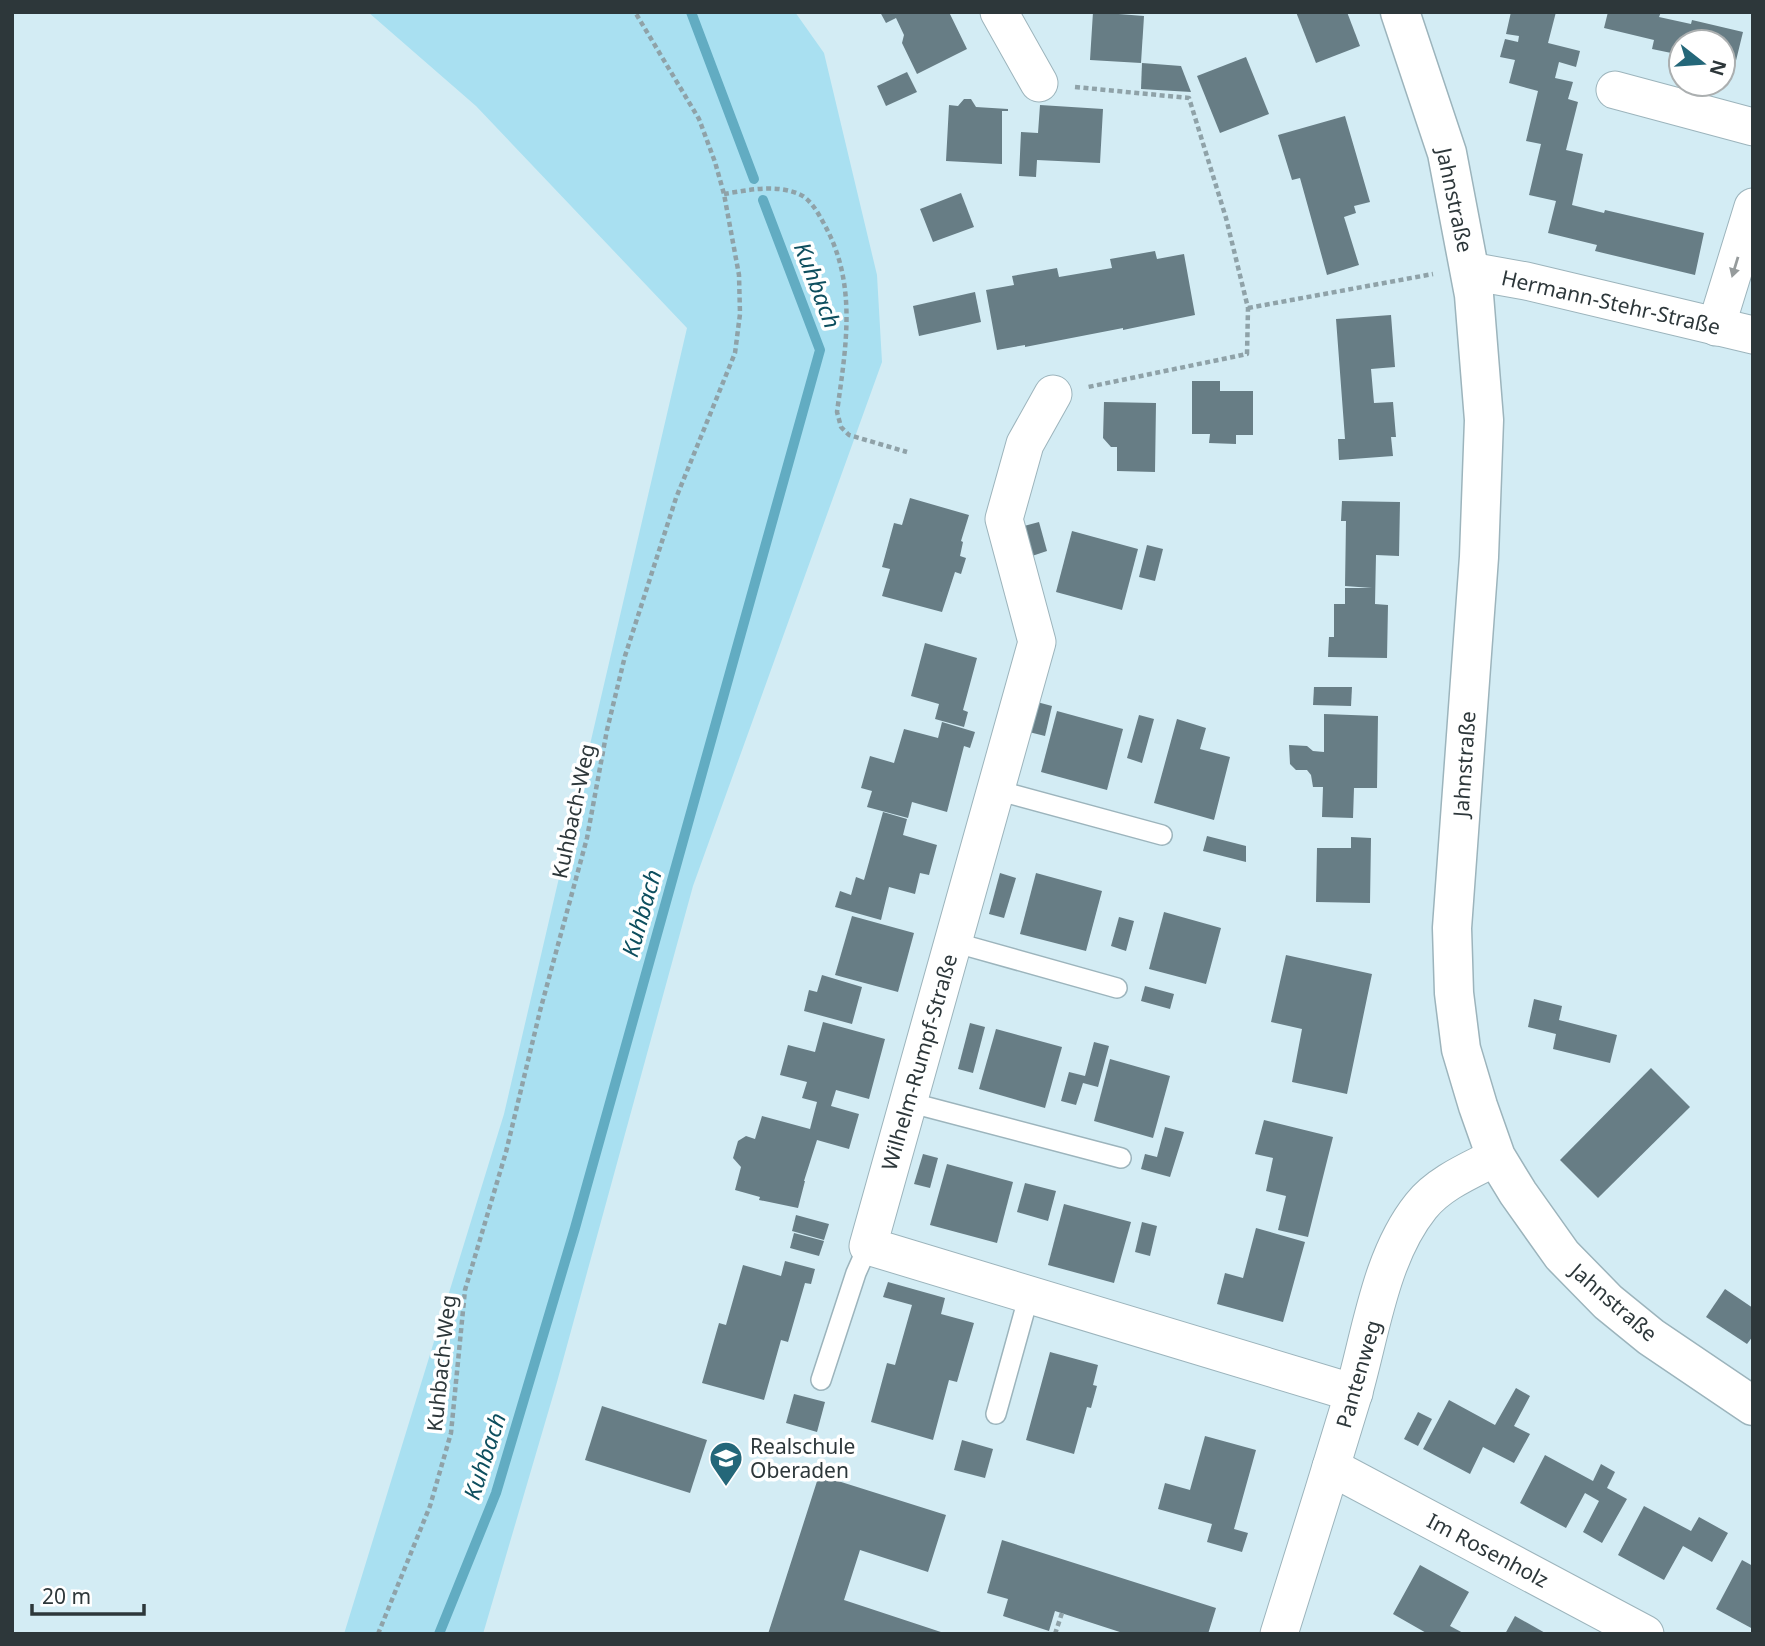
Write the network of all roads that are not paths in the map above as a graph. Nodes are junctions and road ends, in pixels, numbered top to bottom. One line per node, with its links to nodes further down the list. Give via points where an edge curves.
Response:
1 (999, 12): 3 (street)
2 (1400, 12): 7 (main road, Jahnstraße, via 1447,153)
3 (1039, 83)
4 (1615, 90): 5 (street)
5 (1753, 127)
6 (1753, 207): 8 (street, one-way to 8)
7 (1470, 271): 8 (street, Hermann-Stehr-Straße); 16 (main road, Jahnstraße, via 1484,420 1452,941 1461,1049)
8 (1716, 327): 9 (street, Hermann-Stehr-Straße)
9 (1753, 335)
10 (1053, 394): 11 (street, Wilhelm-Rumpf-Straße, via 1025,444 1004,519 1037,642)
11 (996, 790): 12 (lane); 13 (street, Wilhelm-Rumpf-Straße)
12 (1162, 835)
13 (953, 942): 14 (lane); 15 (street, Wilhelm-Rumpf-Straße)
14 (1118, 988)
15 (908, 1102): 17 (lane); 18 (street, Wilhelm-Rumpf-Straße)
16 (1496, 1157): 21 (street, Pantenweg, via 1451,1181 1423,1203 1401,1234); 22 (main road, Jahnstraße, via 1562,1255 1608,1302)
17 (1121, 1158)
18 (868, 1246): 19 (street); 20 (lane)
19 (1029, 1295): 21 (street); 23 (lane)
20 (821, 1380)
21 (1353, 1393): 24 (street, Pantenweg)
22 (1753, 1406)
23 (996, 1414)
24 (1331, 1467): 25 (street, Pantenweg); 26 (street, Im Rosenholz)
25 (1279, 1634)
26 (1645, 1634)

